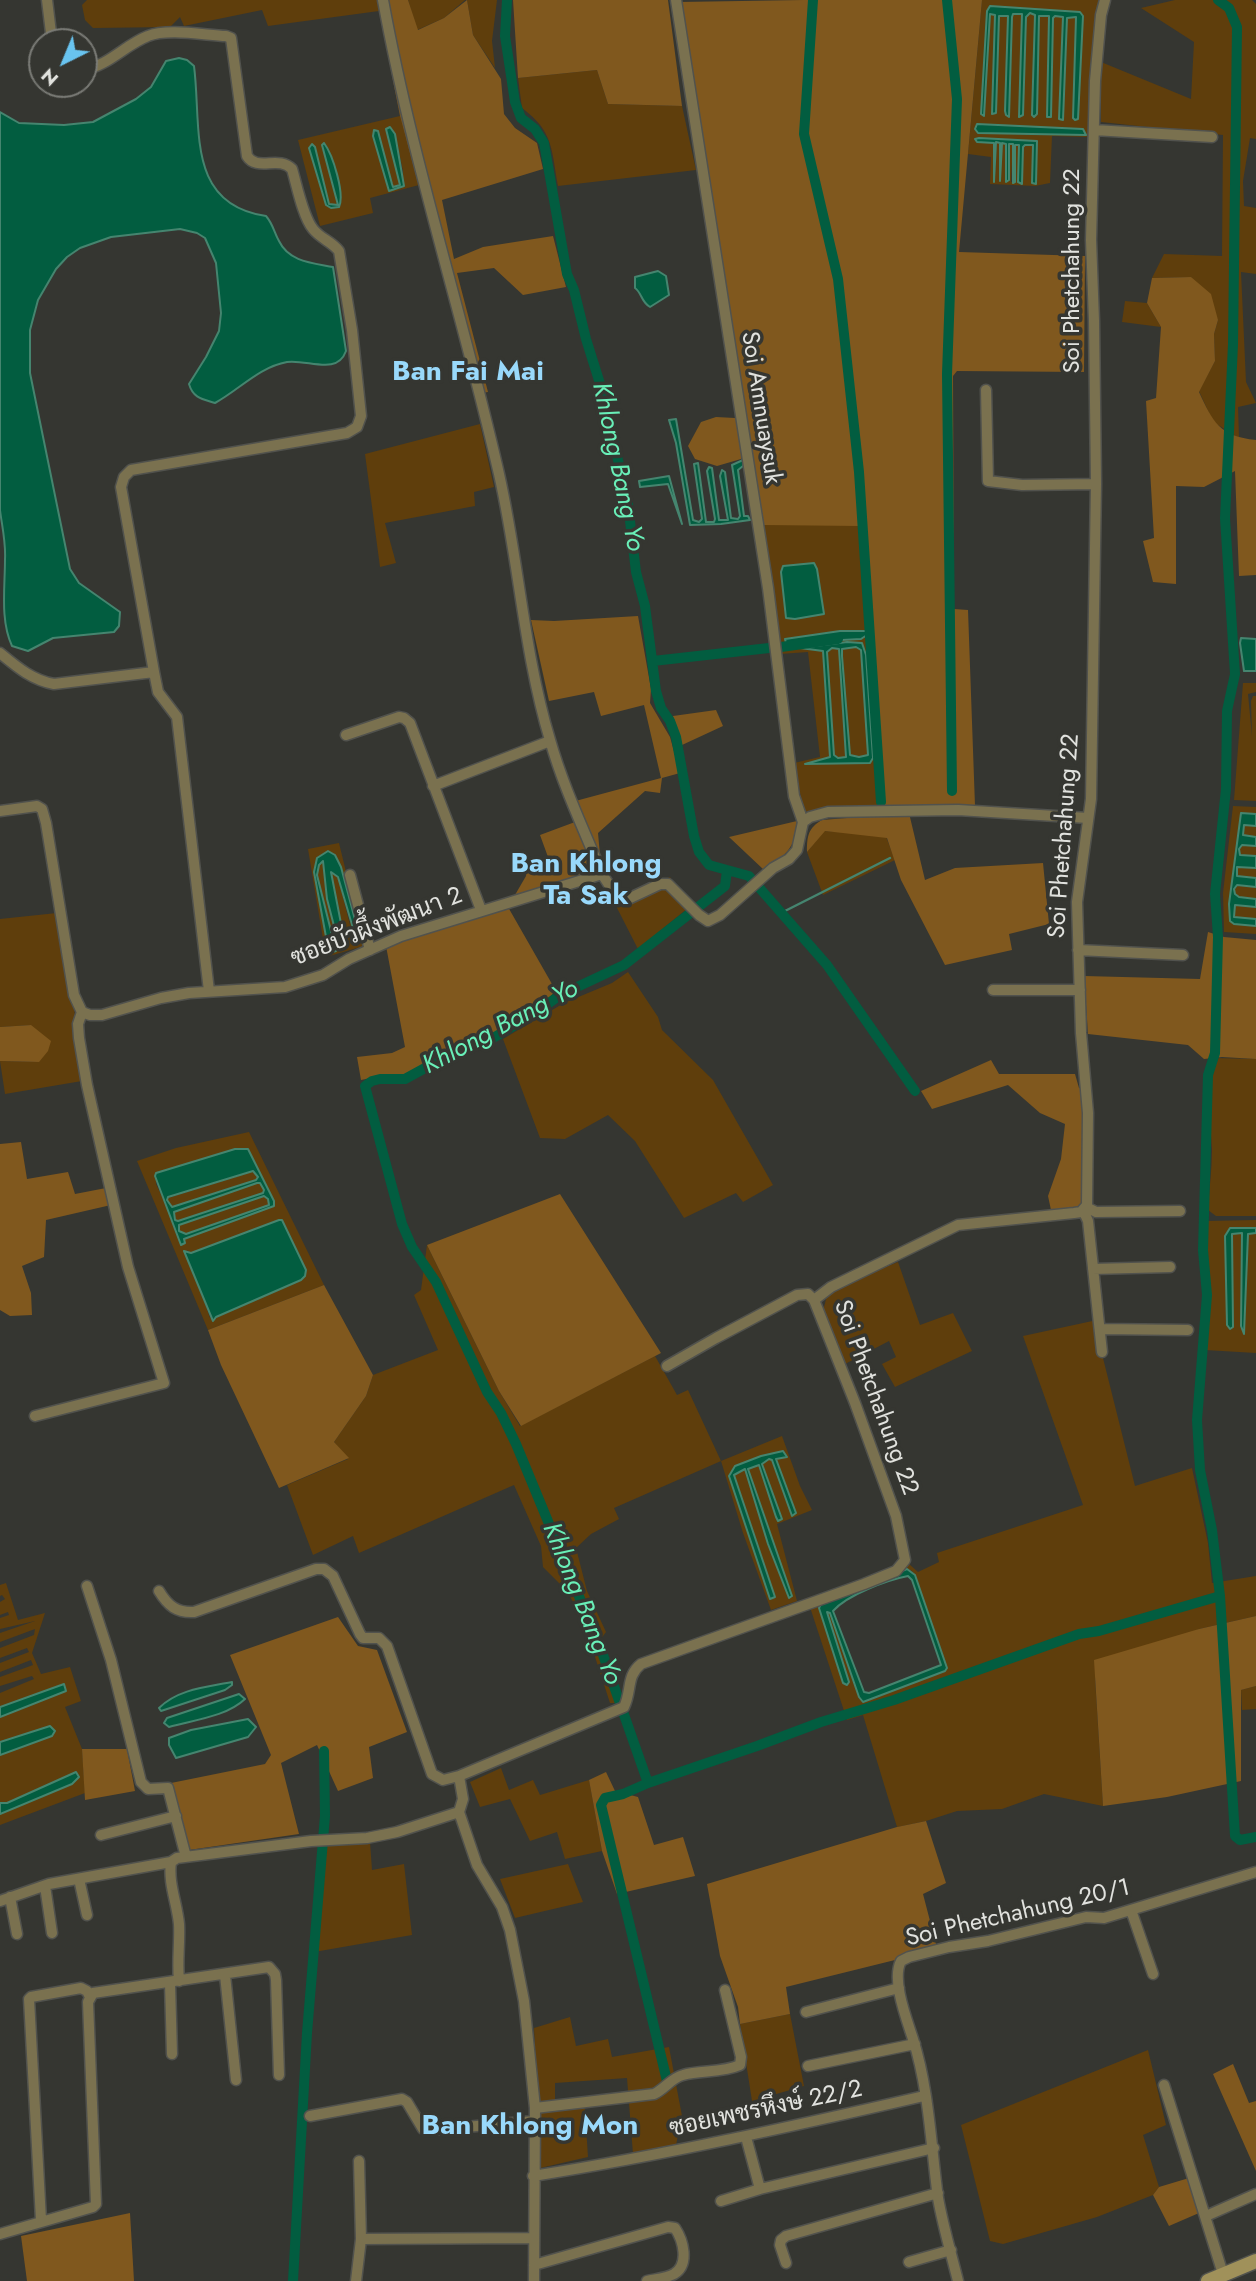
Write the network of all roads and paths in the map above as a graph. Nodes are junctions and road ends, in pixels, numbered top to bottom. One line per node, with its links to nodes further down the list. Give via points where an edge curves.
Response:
1 (47, 0): 5 (street)
2 (383, 0): 14 (street, via 499,476)
3 (676, 0): 18 (street, Soi Amnuaysuk, via 768,588 794,796)
4 (1105, 0): 7 (street, Soi Phetchahung 22)
5 (50, 28)
6 (98, 64): 12 (street, via 158,33 231,38 250,162 287,164 310,226 339,251 361,416 357,427 346,433 131,470 124,477 121,487)
7 (1094, 130): 8 (street); 10 (street, Soi Phetchahung 22, via 1091,240)
8 (1212, 138)
9 (986, 390): 10 (street, via 988,481)
10 (1096, 484): 17 (street, Soi Phetchahung 22)
11 (0, 653): 12 (street, via 27,674 54,684)
12 (154, 673): 27 (street, via 158,692 177,717)
13 (346, 735): 15 (street, via 404,718 410,723)
14 (550, 741): 15 (street); 19 (street)
15 (433, 786): 21 (street)
16 (0, 810): 28 (street, via 42,809 74,995)
17 (1088, 818): 18 (street, via 883,810 828,812); 23 (street, Soi Phetchahung 22, via 1077,902)
18 (803, 822): 19 (street, via 797,850 789,859 708,921 668,884 626,900 610,889)
19 (601, 874): 21 (street, ซอยบัวผึ้งพัฒนา 2)
20 (350, 875): 22 (street)
21 (481, 910): 22 (street, ซอยบัวผึ้งพัฒนา 2)
22 (370, 950): 27 (street, ซอยบัวผึ้งพัฒนา 2, via 323,975 285,987)
23 (1078, 950): 24 (street); 26 (street, Soi Phetchahung 22)
24 (1184, 955)
25 (993, 989): 26 (street)
26 (1080, 990): 29 (street, Soi Phetchahung 22, via 1088,1114)
27 (209, 991): 28 (street, ซอยบัวผึ้งพัฒนา 2, via 161,998 102,1015)
28 (82, 1012): 38 (street, via 78,1024 87,1085 128,1267 164,1383)
29 (1085, 1209): 30 (street); 32 (street); 33 (street, Soi Phetchahung 22, via 958,1225 831,1287)
30 (1180, 1211)
31 (1170, 1267): 32 (street)
32 (1093, 1269): 34 (street)
33 (814, 1300): 37 (street, via 808,1294 797,1295); 41 (street, Soi Phetchahung 22, via 896,1516 905,1560 896,1571 864,1584 641,1664 633,1671 628,1698 619,1709)
34 (1100, 1329): 35 (street); 36 (street)
35 (1188, 1330)
36 (1102, 1352)
37 (667, 1366)
38 (35, 1416)
39 (87, 1586): 43 (street, via 141,1782 148,1790 168,1788)
40 (159, 1591): 41 (street, via 178,1611 194,1612 317,1569 328,1571 363,1638 379,1638 387,1646 432,1774 443,1780)
41 (459, 1776): 42 (street, via 463,1799)
42 (459, 1812): 45 (street, via 367,1838); 69 (street, via 477,1865 510,1930 529,2036)
43 (176, 1816): 44 (street); 45 (street)
44 (101, 1835)
45 (186, 1857): 46 (street)
46 (171, 1862): 48 (street); 57 (street, via 179,1928)
47 (1256, 1872): 51 (street, Soi Phetchahung 20/1)
48 (79, 1879): 49 (street); 52 (street)
49 (45, 1886): 50 (street); 53 (street)
50 (5, 1899): 54 (street)
51 (1130, 1910): 55 (street); 58 (street, Soi Phetchahung 20/1, via 909,1957 898,1966)
52 (87, 1915)
53 (52, 1933)
54 (18, 1934)
55 (1153, 1974)
56 (225, 1975): 57 (street); 65 (street, via 269,1968 275,1974); 66 (street)
57 (175, 1982): 60 (street); 63 (street)
58 (900, 1988): 61 (street); 62 (street, Soi Phetchahung 20/1)
59 (724, 1990): 69 (street, via 740,2065 682,2075 654,2094)
60 (90, 1997): 81 (street, via 97,2201 93,2207); 81 (street, via 81,1988 29,1999)
61 (806, 2012)
62 (915, 2043): 64 (street); 68 (street, Soi Phetchahung 20/1)
63 (172, 2054)
64 (808, 2066)
65 (279, 2075)
66 (236, 2080)
67 (1164, 2085): 80 (street)
68 (924, 2096): 72 (street, ซอยเพชรหึงษ์ 22/2); 73 (street, Soi Phetchahung 20/1)
69 (535, 2108): 71 (street)
70 (310, 2116): 71 (street, via 402,2099 423,2129)
71 (535, 2121): 75 (street)
72 (746, 2137): 75 (street, ซอยเพชรหึงษ์ 22/2); 76 (street)
73 (934, 2148): 76 (street); 77 (street, Soi Phetchahung 20/1)
74 (359, 2161): 84 (street)
75 (533, 2176): 83 (street)
76 (760, 2189): 79 (street)
77 (938, 2193): 85 (street, Soi Phetchahung 20/1); 88 (street, via 786,2236 780,2245)
78 (1256, 2194): 80 (street)
79 (721, 2201)
80 (1206, 2216): 90 (street)
81 (41, 2220): 82 (street)
82 (0, 2234)
83 (534, 2238): 84 (street); 89 (street)
84 (361, 2239): 91 (street)
85 (951, 2250): 87 (street); 94 (street, Soi Phetchahung 20/1)
86 (1256, 2261): 90 (main road)
87 (909, 2262)
88 (786, 2263)
89 (534, 2265): 92 (street); 93 (street, via 675,2228 683,2247 681,2266 676,2273)
90 (1223, 2274): 95 (main road)
91 (356, 2281)
92 (534, 2281)
93 (647, 2281)
94 (958, 2281)
95 (1208, 2281)

